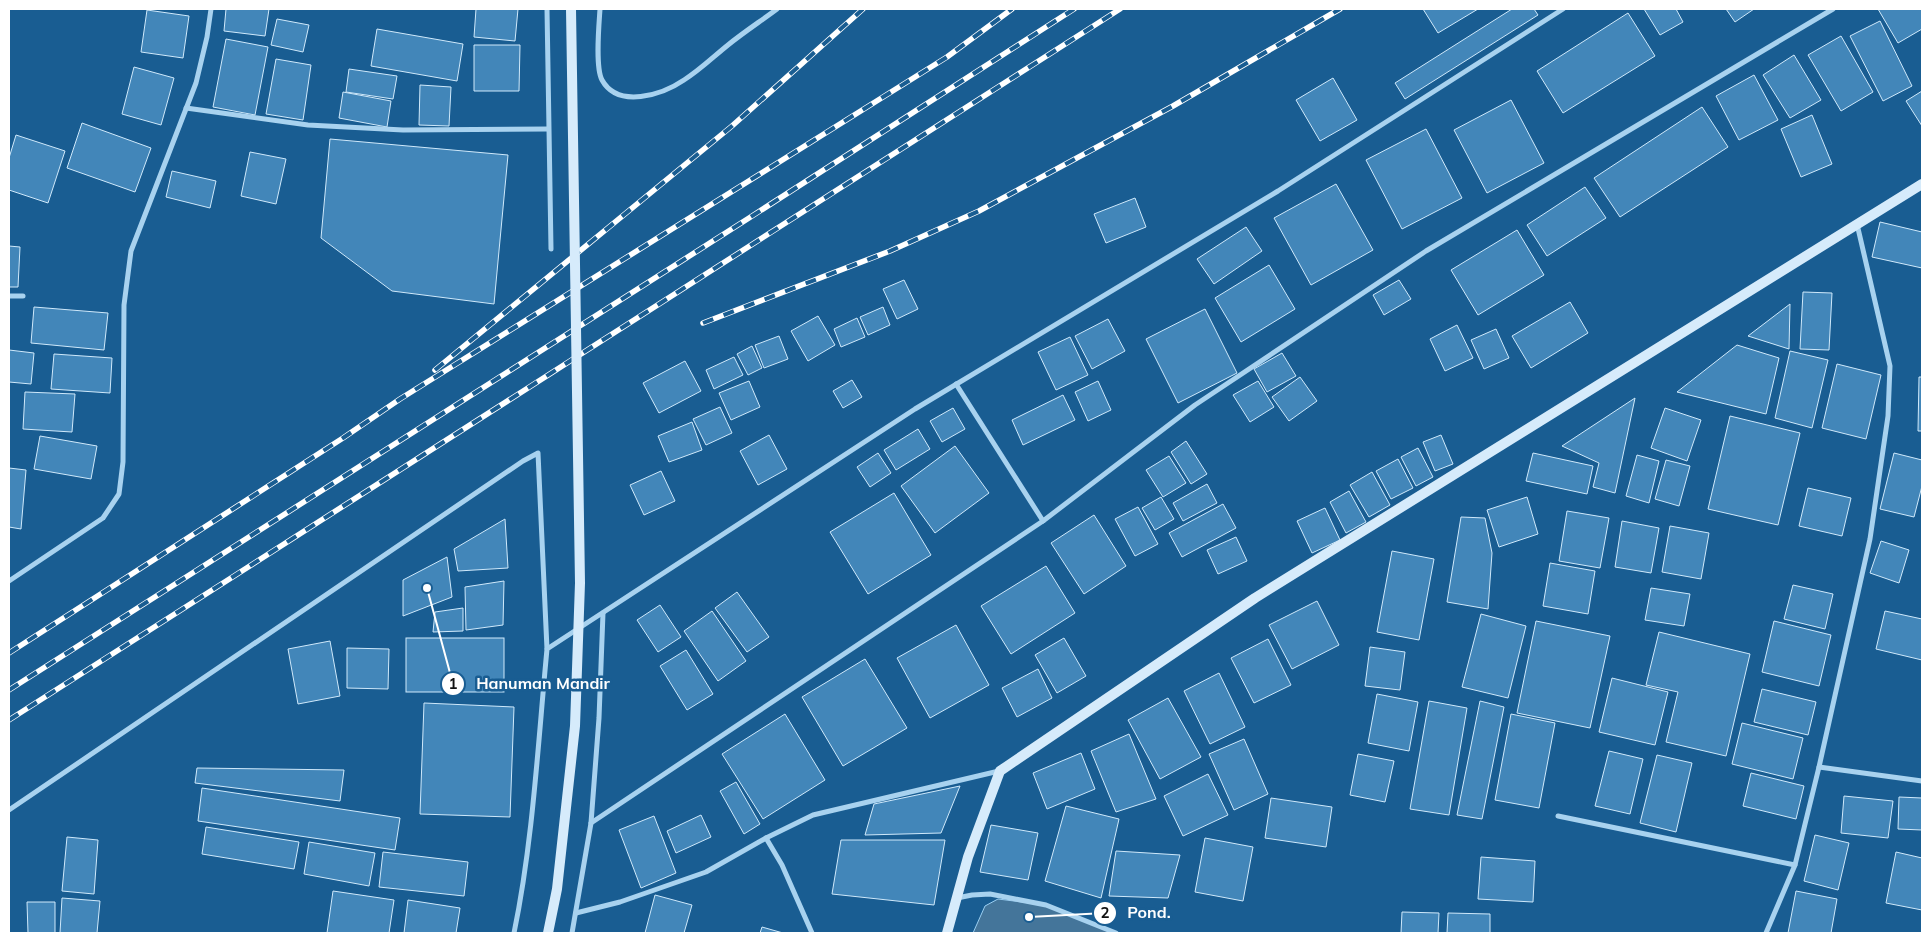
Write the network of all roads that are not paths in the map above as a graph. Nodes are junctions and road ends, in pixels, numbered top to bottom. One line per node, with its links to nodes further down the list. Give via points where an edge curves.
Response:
1 (211, 9): 8 (street, via 196,83)
2 (547, 9): 9 (street)
3 (571, 9): 31 (street, bridge, via 580,583 575,726 557,889)
4 (600, 9): 5 (street, via 598,71 610,90 624,97 663,91 682,82)
5 (777, 9)
6 (1563, 9): 15 (street, via 1278,191)
7 (1833, 9): 16 (street, via 1426,251 1195,405)
8 (186, 108): 9 (street, via 308,125 403,130); 17 (street, via 131,251 124,305 123,462 119,494 103,518)
9 (548, 129): 12 (street)
10 (1922, 184): 11 (street)
11 (1856, 224): 20 (street, via 1890,366 1888,416 1870,539); 21 (street, via 1255,598)
12 (550, 249)
13 (9, 296): 14 (street)
14 (23, 296)
15 (956, 384): 16 (street); 18 (street)
16 (1043, 521): 25 (street)
17 (9, 581)
18 (603, 613): 19 (street); 25 (street, via 600,718)
19 (547, 649): 23 (street, via 538,452); 30 (street, via 530,822)
20 (1819, 767): 22 (street); 27 (street)
21 (1000, 771): 26 (street, via 813,815); 28 (street)
22 (1922, 781)
23 (9, 810)
24 (1558, 816): 27 (street)
25 (591, 823): 29 (street)
26 (766, 838): 29 (street, via 706,872 620,902); 33 (street, via 782,865)
27 (1796, 865): 36 (street)
28 (956, 898): 34 (street); 35 (street, via 990,894 1046,906)
29 (576, 913): 32 (street)
30 (514, 933)
31 (548, 933)
32 (572, 933)
33 (812, 933)
34 (947, 933)
35 (1116, 933)
36 (1766, 933)

